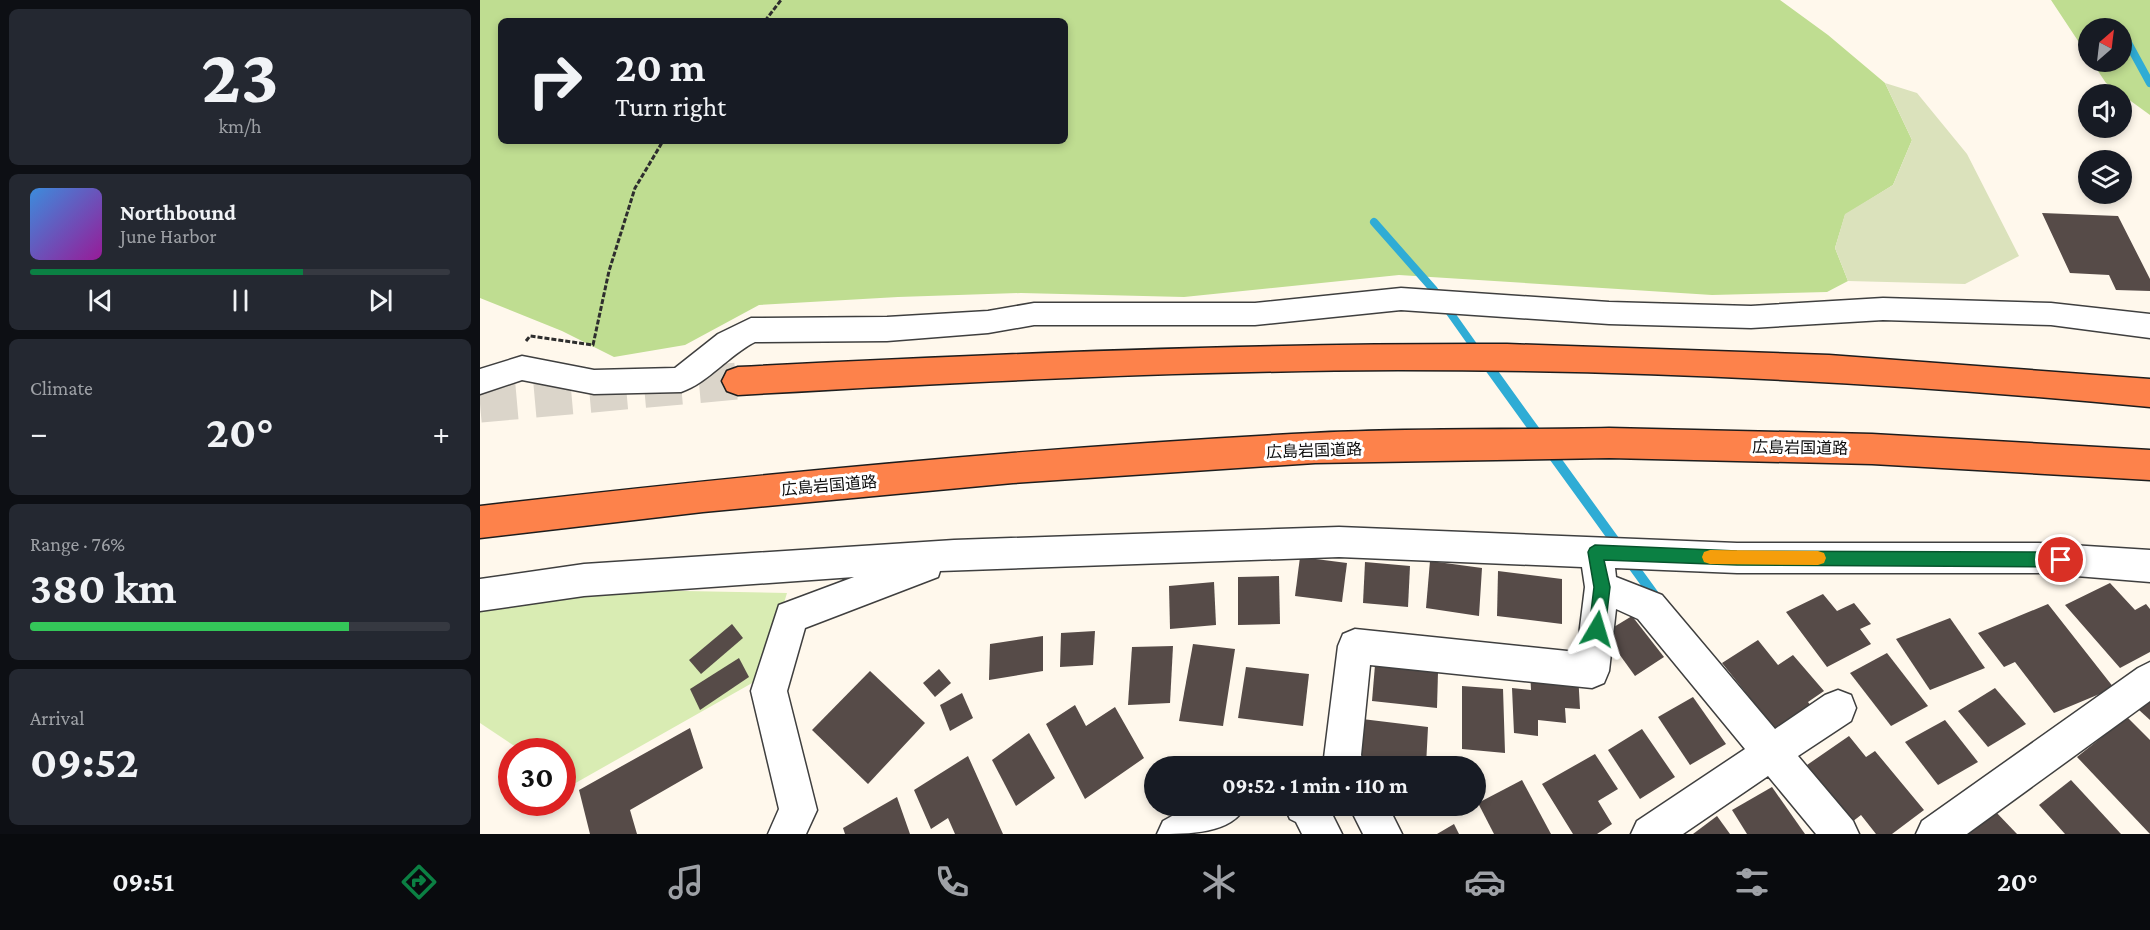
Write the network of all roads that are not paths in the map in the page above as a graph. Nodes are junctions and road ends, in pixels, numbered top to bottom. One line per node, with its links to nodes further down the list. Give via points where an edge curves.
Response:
1 (2150, 326): 2 (street, via 2051,314 1883,309 1751,317 1609,313 1401,299 1255,314 1034,314 988,322 898,328 752,330 728,342 681,380 594,382 522,368)
2 (489, 378)
3 (738, 381): 4 (highway, via 1021,366 1291,358 1552,358 1966,375)
4 (2144, 392)
5 (2149, 465): 6 (highway, 広島岩国道路, via 1872,449 1609,443 1315,448 1013,468 703,496)
6 (480, 522)
7 (1595, 552): 8 (street, via 1339,542); 9 (street, via 1737,558 2039,558); 10 (street)
8 (954, 555): 11 (street, via 584,580); 19 (street, via 790,617 769,691 798,810)
9 (2150, 566)
10 (1602, 587): 14 (street, via 1650,607); 15 (street, via 1592,671 1355,646)
11 (480, 595)
12 (2150, 680): 25 (street)
13 (1838, 708): 14 (street)
14 (1773, 753): 23 (street); 24 (street)
15 (1342, 756)
16 (1209, 816): 20 (street)
17 (1313, 816): 21 (street)
18 (1373, 816): 22 (street)
19 (788, 834)
20 (1176, 834)
21 (1323, 834)
22 (1383, 834)
23 (1650, 834)
24 (1840, 834)
25 (1935, 834)

